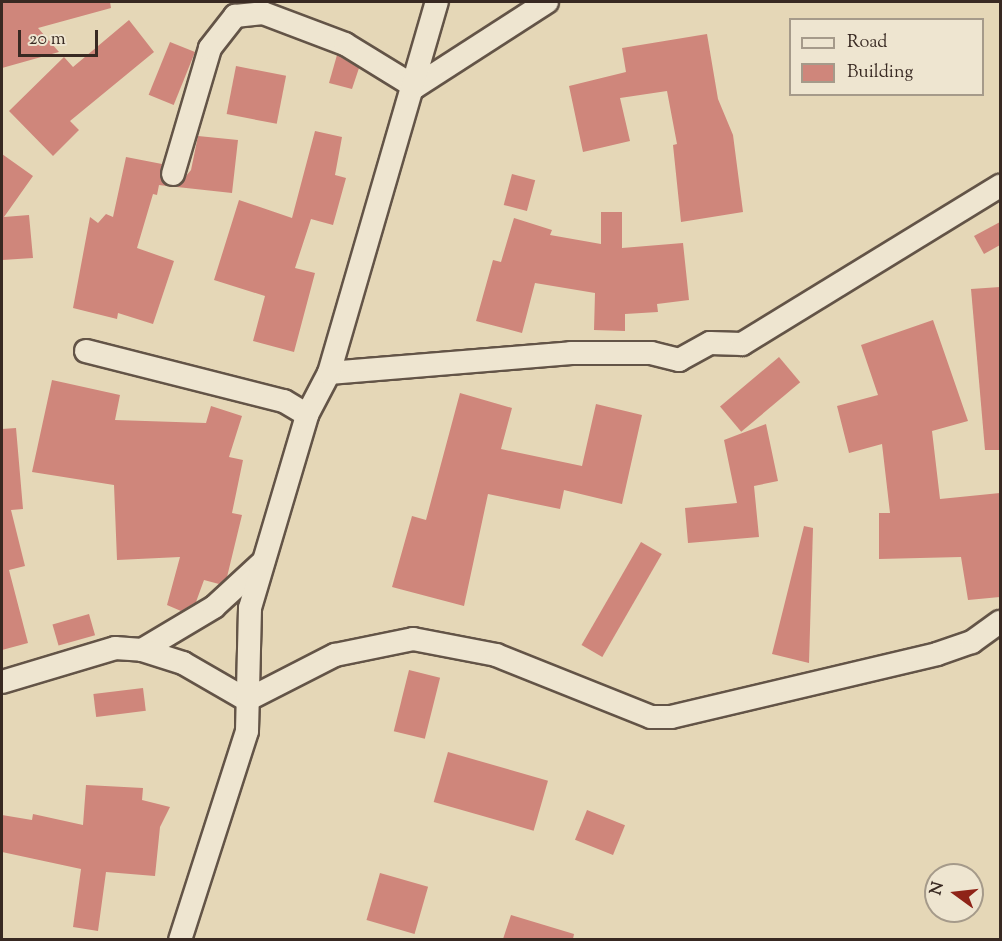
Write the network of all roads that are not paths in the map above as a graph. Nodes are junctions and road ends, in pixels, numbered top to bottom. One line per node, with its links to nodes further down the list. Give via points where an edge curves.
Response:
1 (437, 2): 3 (street)
2 (547, 2): 3 (street)
3 (415, 87): 4 (street, via 345,44 263,13 235,16 210,48); 7 (street)
4 (173, 174)
5 (1000, 186): 7 (street, via 742,344 710,343 680,360 651,353 571,353)
6 (86, 351): 8 (street, via 284,401)
7 (329, 373): 8 (street)
8 (307, 415): 9 (street)
9 (264, 561): 11 (street, via 214,608); 13 (street, via 250,608)
10 (1000, 622): 13 (street, via 972,642 938,654 671,717 651,717 572,689 496,655 413,639 335,656)
11 (142, 650): 12 (street, via 115,648); 13 (street, via 183,663)
12 (2, 682)
13 (247, 700): 14 (street, via 247,730)
14 (180, 939)

